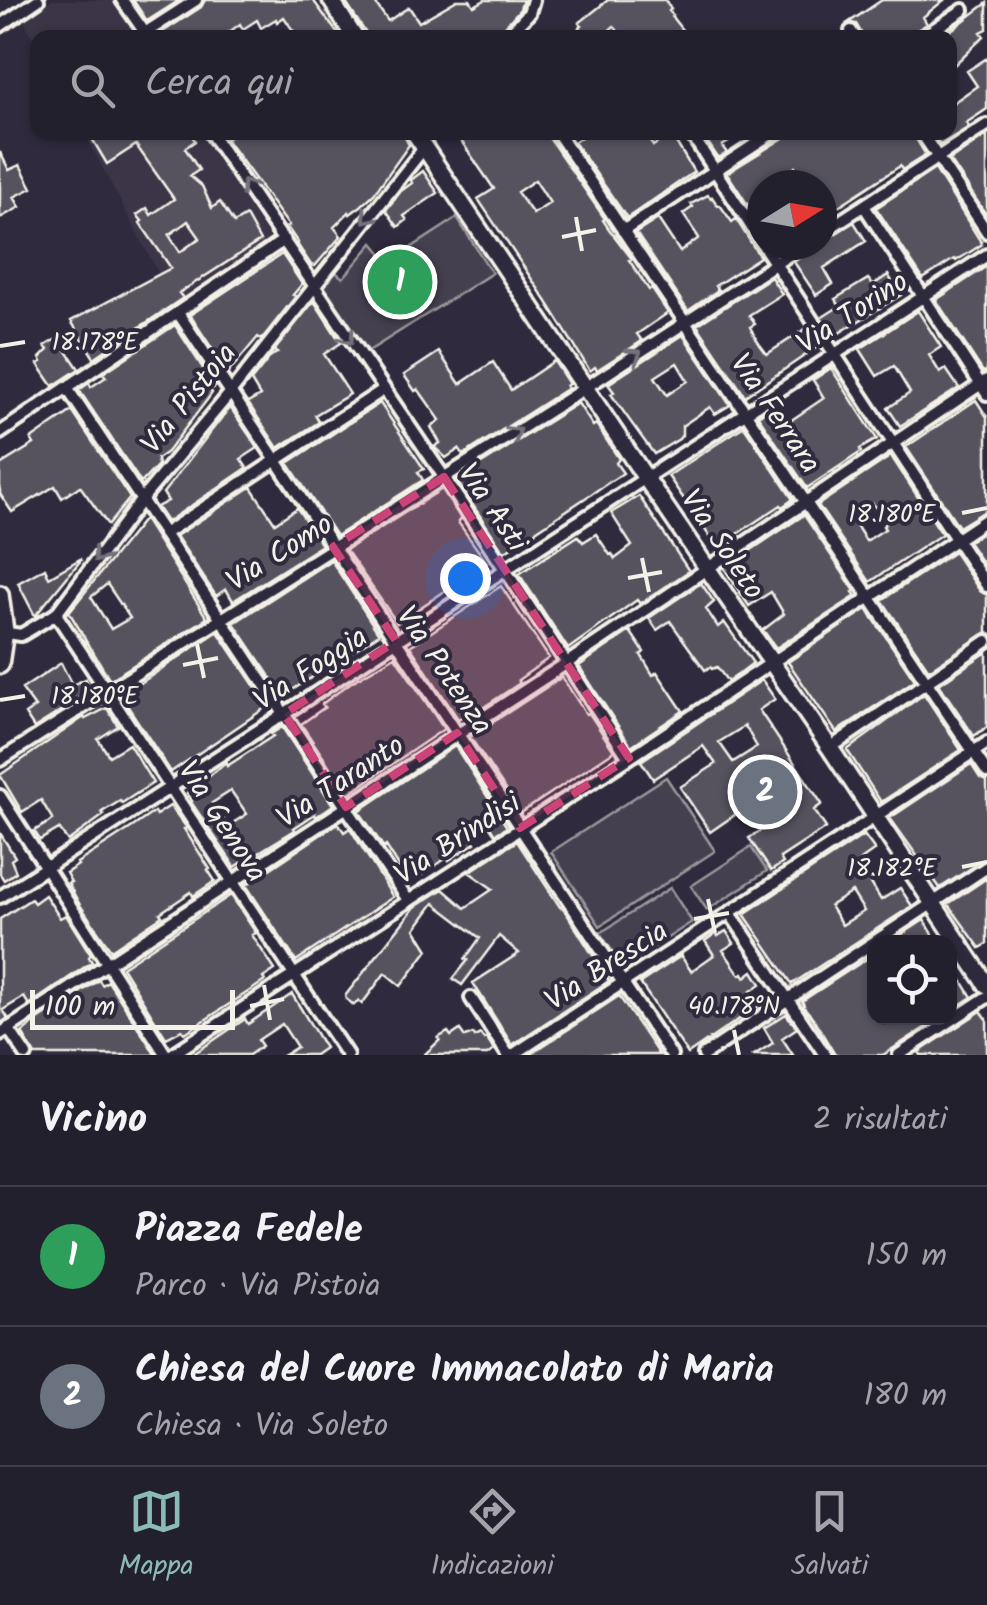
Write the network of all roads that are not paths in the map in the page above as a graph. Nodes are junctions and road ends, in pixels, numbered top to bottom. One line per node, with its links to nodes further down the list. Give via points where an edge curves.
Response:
1 (38, 0): 7 (street)
2 (122, 0): 8 (street)
3 (196, 0): 9 (street)
4 (330, 0): 10 (street)
5 (533, 0): 11 (street)
6 (963, 10): 12 (street)
7 (0, 26)
8 (143, 30)
9 (155, 30)
10 (350, 30)
11 (513, 30)
12 (933, 30)
13 (987, 125): 21 (street)
14 (219, 140): 28 (street, Via Asti, one-way to 14)
15 (417, 140): 33 (street, Via Pistoia, one-way to 33)
16 (419, 140): 40 (street, Via Soleto)
17 (562, 140): 26 (street, Via Ferrara)
18 (695, 140): 22 (street)
19 (762, 140): 22 (street)
20 (927, 140): 21 (street)
21 (938, 157): 23 (street); 27 (street)
22 (715, 170): 24 (street); 26 (street)
23 (864, 206): 25 (street); 34 (street)
24 (747, 219)
25 (837, 223)
26 (623, 231): 36 (street, Via Ferrara)
27 (987, 232)
28 (284, 240): 33 (street, Via Asti); 35 (street)
29 (987, 254): 34 (street, Via Torino)
30 (773, 260): 32 (street)
31 (782, 260): 32 (street, Via Como)
32 (776, 264): 36 (street, Via Como); 37 (street)
33 (312, 286): 41 (street, Via Asti, one-way to 41); 42 (street, Via Pistoia)
34 (922, 296): 37 (street, Via Torino); 38 (street)
35 (178, 313): 39 (street); 42 (street, Via Potenza)
36 (685, 322): 40 (street, Via Como, one-way to 36); 43 (street, Via Ferrara)
37 (834, 353): 43 (street, Via Torino); 45 (street)
38 (985, 386): 45 (street, Via Taranto)
39 (67, 388): 44 (street); 49 (street)
40 (585, 388): 47 (street, Via Como, one-way to 40); 48 (street, Via Soleto)
41 (383, 390): 46 (street); 47 (street, Via Asti)
42 (231, 392): 46 (street, Via Potenza); 49 (street, Via Pistoia)
43 (745, 412): 48 (street, Via Torino); 50 (street, Via Ferrara)
44 (0, 433)
45 (894, 444): 50 (street, Via Taranto); 53 (street)
46 (276, 460): 52 (street); 54 (street, Via Potenza)
47 (444, 477): 54 (street, Via Como); 56 (street, Via Asti)
48 (644, 477): 55 (street, Via Soleto); 56 (street, Via Foggia)
49 (142, 498): 52 (street); 60 (street, Via Pistoia, one-way to 60)
50 (805, 501): 55 (street, Via Taranto); 59 (street, Via Ferrara)
51 (987, 519): 53 (street, Via Brindisi)
52 (164, 534): 61 (street)
53 (957, 540): 57 (street); 59 (street, Via Brindisi)
54 (333, 547): 61 (street, Via Como); 63 (street, Via Potenza)
55 (706, 568): 65 (street, Via Soleto); 66 (street, Via Taranto)
56 (505, 570): 63 (street, Via Foggia); 66 (street, Via Asti)
57 (987, 586)
58 (0, 594): 62 (street)
59 (870, 598): 65 (street, Via Brindisi); 68 (street, Via Ferrara)
60 (56, 614): 62 (street, via 21,635); 69 (street, Via Genova)
61 (221, 618): 69 (street, Via Como); 70 (street)
62 (2, 632): 67 (street)
63 (396, 641): 70 (street, Via Foggia); 71 (street, Via Potenza)
64 (987, 641): 68 (street)
65 (770, 662): 73 (street, Via Soleto); 75 (street, Via Brindisi)
66 (566, 663): 71 (street, Via Taranto); 75 (street, Via Asti)
67 (0, 665)
68 (927, 682): 73 (street); 74 (street, Via Ferrara)
69 (108, 692): 76 (street, Via Como); 78 (street, Via Genova)
70 (284, 714): 78 (street, Via Foggia); 80 (street)
71 (457, 733): 80 (street, Via Taranto); 82 (street, Via Potenza)
72 (987, 743): 74 (street, Via Brescia)
73 (830, 748): 81 (street, Via Soleto)
74 (974, 752): 77 (street, Via Ferrara); 81 (street, Via Brescia)
75 (628, 758): 82 (street, Via Brindisi)
76 (0, 760)
77 (987, 772)
78 (171, 787): 84 (street, Via Foggia); 85 (street, Via Genova)
79 (0, 796): 84 (street)
80 (346, 808): 85 (street, Via Taranto); 87 (street)
81 (876, 817): 88 (street, Via Soleto); 89 (street, Via Brescia)
82 (520, 828): 87 (street, Via Brindisi); 92 (street, Via Potenza)
83 (987, 867): 88 (street)
84 (46, 868): 86 (street, Via Foggia); 90 (street)
85 (232, 881): 90 (street, Via Taranto); 91 (street, Via Genova)
86 (0, 897)
87 (408, 900): 91 (street, Via Brindisi)
88 (933, 904): 93 (street, Via Soleto); 96 (street)
89 (730, 913): 92 (street, Via Brescia); 96 (street)
90 (108, 964): 97 (street, Via Taranto); 99 (street)
91 (294, 974): 99 (street, Via Brindisi); 100 (street, Via Genova)
92 (624, 983): 101 (street, Via Brescia); 102 (street, Via Potenza)
93 (987, 985)
94 (987, 997): 105 (street)
95 (472, 998): 101 (street)
96 (788, 1000): 103 (street); 104 (street)
97 (4, 1031): 98 (street)
98 (26, 1055)
99 (169, 1055)
100 (348, 1055)
101 (511, 1055)
102 (671, 1055)
103 (704, 1055)
104 (825, 1055)
105 (898, 1055)

